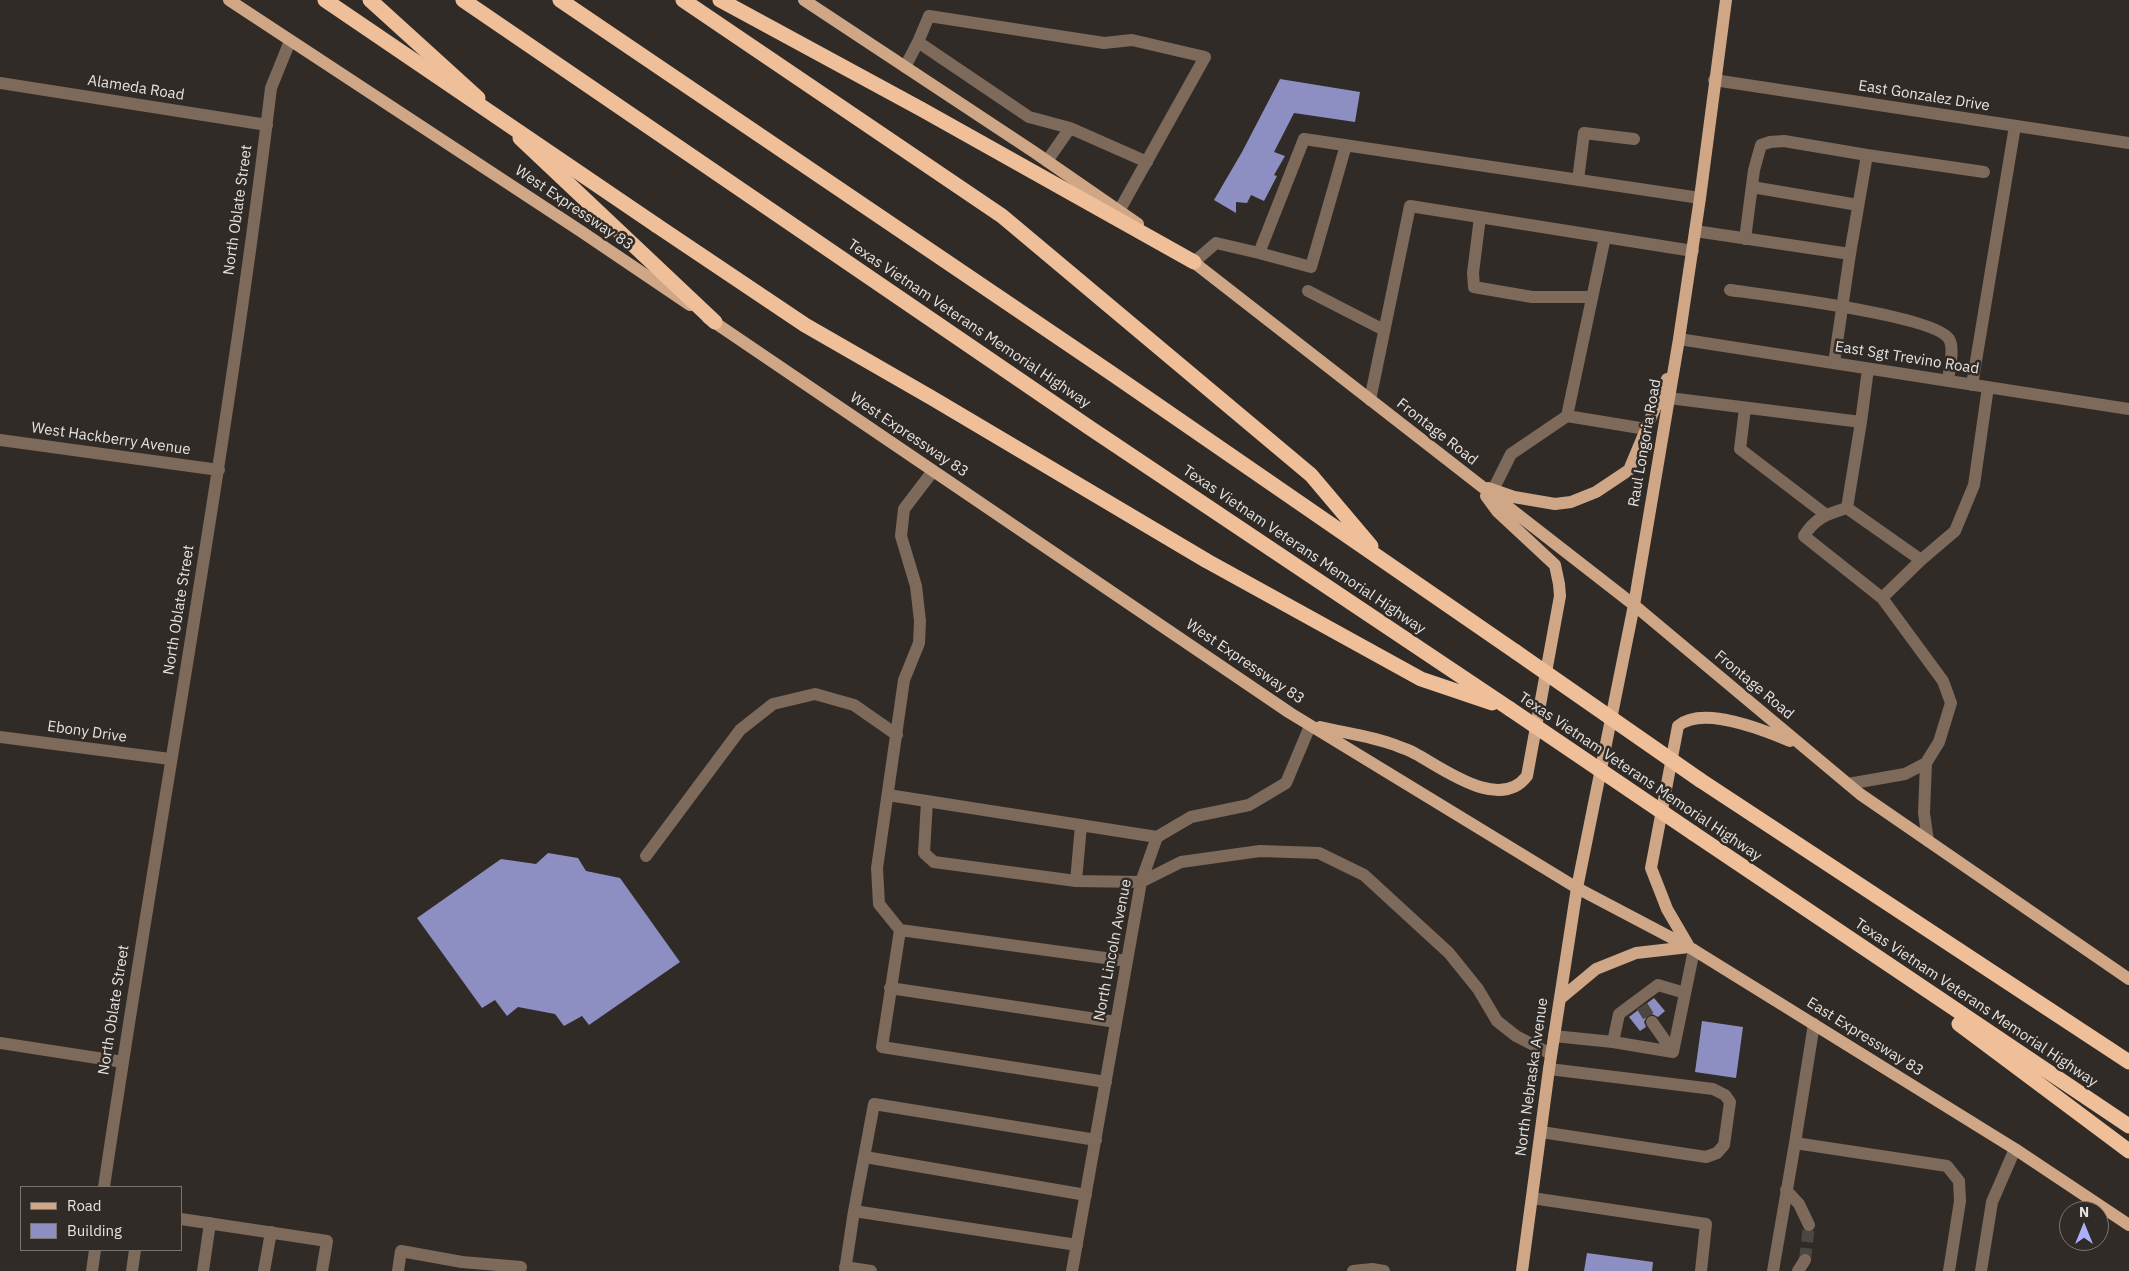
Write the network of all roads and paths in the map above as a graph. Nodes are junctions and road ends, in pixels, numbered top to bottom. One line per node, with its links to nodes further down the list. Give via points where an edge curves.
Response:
1 (229, 0): 10 (main road, West Expressway 83)
2 (325, 0): 69 (highway, bridge, via 805,325 1207,561 1421,679)
3 (370, 0): 42 (highway)
4 (463, 0): 69 (highway, Texas Vietnam Veterans Memorial Highway, via 1098,434)
5 (560, 0): 66 (highway, Texas Vietnam Veterans Memorial Highway)
6 (683, 0): 66 (highway, via 1002,216 1312,475)
7 (720, 0): 37 (highway)
8 (804, 0): 12 (main road)
9 (1726, 0): 13 (main road, Raul Longoria Road)
10 (290, 41): 15 (street, North Oblate Street, via 271,88); 42 (main road, West Expressway 83)
11 (918, 42): 12 (street); 17 (street, via 1029,117); 23 (street, via 929,16 1104,43 1132,40 1205,57)
12 (905, 67): 22 (main road)
13 (1714, 80): 16 (street, East Gonzalez Drive); 27 (main road, Raul Longoria Road)
14 (0, 83): 15 (street, Alameda Road)
15 (267, 125): 59 (street, North Oblate Street)
16 (2015, 126): 19 (street, East Gonzalez Drive); 49 (street)
17 (1070, 128): 22 (street); 23 (street)
18 (1634, 139): 25 (street, via 1584,132)
19 (2129, 143)
20 (1346, 145): 25 (street); 35 (street, via 1304,139); 35 (street, via 1311,267)
21 (1867, 155): 24 (street); 26 (street, via 1784,141 1770,142 1761,145 1758,151); 28 (street)
22 (1047, 161): 29 (main road)
23 (1147, 162): 29 (street)
24 (1984, 172)
25 (1578, 180): 27 (street)
26 (1752, 187): 28 (street); 33 (street)
27 (1700, 198): 31 (main road, Raul Longoria Road)
28 (1858, 205): 36 (street)
29 (1119, 211): 37 (main road)
30 (1480, 217): 32 (street); 40 (street, via 1474,287 1532,297); 43 (street, via 1410,206)
31 (1696, 231): 33 (street); 34 (main road, Raul Longoria Road)
32 (1605, 237): 34 (street); 40 (street)
33 (1745, 239): 36 (street)
34 (1693, 251): 44 (main road, Raul Longoria Road)
35 (1259, 254): 37 (street, via 1216,243)
36 (1850, 254): 41 (street)
37 (1194, 262): 52 (main road)
38 (1730, 290): 41 (street)
39 (1308, 291): 43 (street)
40 (1592, 297): 55 (street)
41 (1842, 306): 46 (street); 48 (street, via 1909,321 1941,332 1951,346)
42 (715, 322): 60 (main road, West Expressway 83)
43 (1384, 330): 52 (street)
44 (1680, 339): 45 (main road, Raul Longoria Road); 46 (street, East Sgt Trevino Road)
45 (1676, 359): 51 (main road, Raul Longoria Road); 57 (main road)
46 (1834, 363): 47 (street, East Sgt Trevino Road)
47 (1868, 368): 48 (street, East Sgt Trevino Road); 56 (street)
48 (1948, 381): 49 (street, East Sgt Trevino Road)
49 (1972, 385): 50 (street, East Sgt Trevino Road)
50 (1988, 387): 54 (street, East Sgt Trevino Road); 65 (street, via 1974,485 1955,531)
51 (1668, 398): 53 (street); 68 (main road, Raul Longoria Road)
52 (1370, 400): 61 (main road, Frontage Road)
53 (1745, 408): 56 (street); 64 (street, via 1740,449)
54 (2129, 409)
55 (1567, 416): 57 (street); 62 (street, via 1511,454)
56 (1861, 422): 63 (street)
57 (1646, 429): 62 (main road, via 1629,470 1588,496 1555,504)
58 (0, 440): 59 (street, West Hackberry Avenue)
59 (218, 470): 74 (street, North Oblate Street)
60 (933, 470): 70 (main road, West Expressway 83); 71 (street, via 904,509 901,536 916,586 920,621 919,643 904,680)
61 (1476, 484): 62 (main road); 68 (main road, Frontage Road); 70 (main road, via 1497,511 1555,565 1559,584 1560,596 1527,776 1521,782 1497,790 1472,785 1414,752 1380,740)
62 (1493, 490)
63 (1847, 508): 64 (street); 65 (street)
64 (1824, 514): 67 (street, via 1811,524 1804,536)
65 (1921, 560): 67 (street)
66 (1383, 561): 91 (highway, Texas Vietnam Veterans Memorial Highway, bridge, via 1700,780)
67 (1882, 598): 75 (street, via 1943,681 1951,703 1939,742)
68 (1634, 605): 73 (main road, Frontage Road); 85 (main road, Raul Longoria Road)
69 (1510, 709): 86 (highway, Texas Vietnam Veterans Memorial Highway, bridge)
70 (1310, 726): 80 (street, via 1286,783 1249,805 1190,817); 85 (main road, West Expressway 83)
71 (896, 735): 77 (street); 82 (street, via 854,705 815,694 773,704 740,730)
72 (0, 737): 74 (street, Ebony Drive)
73 (1801, 744): 76 (main road, Frontage Road); 88 (main road, via 1747,724 1708,719 1688,720 1678,726 1652,868 1667,909)
74 (170, 759): 104 (street, North Oblate Street)
75 (1926, 764): 76 (street, via 1905,774); 81 (street, via 1924,813)
76 (1848, 784): 81 (main road, Frontage Road)
77 (888, 795): 78 (street); 87 (street, via 877,868 879,904)
78 (927, 801): 79 (street); 83 (street, via 924,853 934,862)
79 (1081, 825): 80 (street); 83 (street)
80 (1157, 837): 84 (street, North Lincoln Avenue)
81 (1928, 841): 90 (main road, Frontage Road)
82 (646, 856)
83 (1076, 881): 84 (street)
84 (1141, 882): 89 (street, North Lincoln Avenue); 103 (street, via 1181,862 1260,851 1319,853 1364,875 1450,953 1478,989 1497,1021 1516,1036)
85 (1576, 888): 88 (main road, East Expressway 83); 94 (main road, North Nebraska Avenue)
86 (1819, 920): 108 (highway, Texas Vietnam Veterans Memorial Highway); 113 (highway)
87 (900, 930): 89 (street); 92 (street)
88 (1692, 949): 93 (street); 94 (main road, via 1628,956 1596,969); 97 (main road, East Expressway 83)
89 (1127, 961): 95 (street, North Lincoln Avenue)
90 (2129, 979)
91 (2013, 984): 101 (highway); 105 (highway, Texas Vietnam Veterans Memorial Highway)
92 (890, 988): 95 (street); 107 (street, via 882,1047)
93 (1685, 993): 99 (street, via 1658,985 1640,1003 1619,1014); 102 (street)
94 (1560, 999): 98 (main road, North Nebraska Avenue)
95 (1116, 1022): 107 (street, North Lincoln Avenue)
96 (1652, 1022): 102 (street)
97 (1814, 1024): 111 (street); 112 (main road, East Expressway 83)
98 (1554, 1036): 99 (street); 103 (main road, North Nebraska Avenue)
99 (1613, 1042): 102 (street)
100 (0, 1043): 104 (street)
101 (2129, 1051)
102 (1673, 1052)
103 (1551, 1054): 106 (main road, North Nebraska Avenue)
104 (123, 1062): 115 (street, North Oblate Street)
105 (2129, 1062)
106 (1549, 1069): 109 (main road, North Nebraska Avenue); 109 (street, via 1713,1089 1725,1095 1730,1102 1724,1145 1717,1153 1706,1156)
107 (1106, 1082): 110 (street, North Lincoln Avenue)
108 (2129, 1126)
109 (1541, 1132): 118 (main road, North Nebraska Avenue)
110 (1096, 1140): 114 (street, via 874,1104); 117 (street, North Lincoln Avenue)
111 (1794, 1143): 116 (street); 144 (street, via 1947,1166 1960,1181 1960,1201)
112 (2015, 1149): 122 (main road, East Expressway 83); 145 (street, via 1992,1202)
113 (2129, 1151)
114 (865, 1157): 117 (street); 119 (street)
115 (104, 1186)
116 (1786, 1190): 123 (street, via 1799,1204); 143 (street)
117 (1086, 1195): 125 (street, North Lincoln Avenue)
118 (1532, 1198): 141 (main road, North Nebraska Avenue); 142 (street, via 1706,1224)
119 (854, 1211): 125 (street); 129 (street)
120 (182, 1219): 121 (street)
121 (210, 1223): 124 (street); 132 (street)
122 (2129, 1224)
123 (1809, 1225)
124 (271, 1232): 133 (street); 134 (street, via 327,1241)
125 (1077, 1244): 138 (street, North Lincoln Avenue)
126 (95, 1251): 130 (street)
127 (135, 1251): 131 (street)
128 (461, 1266): 135 (street, via 401,1251); 136 (street, via 521,1267)
129 (846, 1269): 137 (street)
130 (92, 1271)
131 (132, 1271)
132 (203, 1271)
133 (264, 1271)
134 (322, 1271)
135 (398, 1271)
136 (520, 1271)
137 (871, 1271)
138 (1072, 1271)
139 (1353, 1271): 140 (street)
140 (1384, 1271)
141 (1522, 1271)
142 (1701, 1271)
143 (1773, 1271)
144 (1948, 1271)
145 (1981, 1271)

